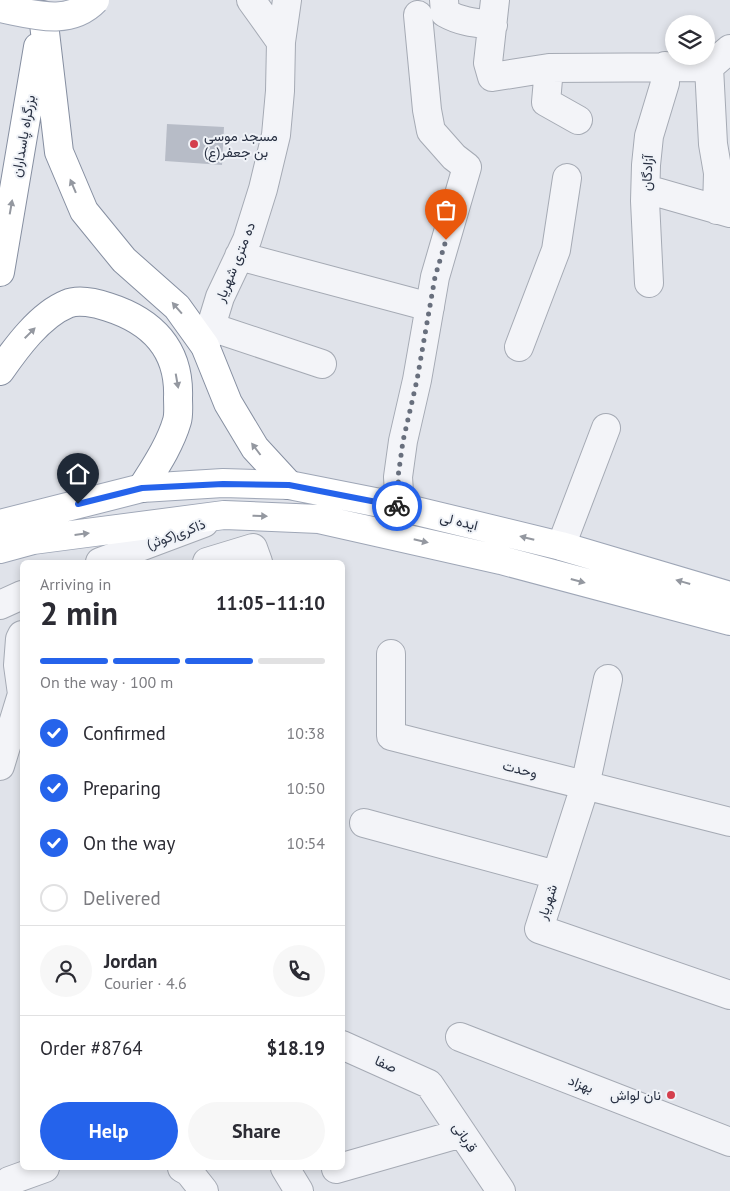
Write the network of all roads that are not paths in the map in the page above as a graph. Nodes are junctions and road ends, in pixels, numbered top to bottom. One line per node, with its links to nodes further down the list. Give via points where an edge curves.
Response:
1 (96, 0): 5 (main road, bridge, via 66,16 53,18)
2 (251, 0): 9 (street)
3 (287, 0): 9 (street, ده متری شهریار)
4 (444, 0): 7 (street, via 445,13 456,19)
5 (0, 8)
6 (44, 8): 19 (main road, بزرگراه پاسداران, one-way to 6); 22 (main road, one-way to 6, via 124,260 84,211 59,152)
7 (494, 13): 13 (street, via 488,63 492,77)
8 (418, 15): 21 (street, via 431,131 467,167 435,277)
9 (281, 42): 18 (street, ده متری شهریار, via 276,134 263,189)
10 (730, 49): 12 (street)
11 (666, 66): 12 (street); 13 (street); 16 (street, آزادگان, via 666,83 649,136)
12 (709, 67): 17 (street, via 713,144)
13 (549, 68): 14 (street, via 546,102)
14 (578, 120)
15 (566, 178): 23 (street, via 556,250)
16 (646, 188): 17 (street); 20 (street, آزادگان)
17 (724, 212)
18 (239, 256): 21 (street); 22 (street, ده متری شهریار, via 220,297)
19 (0, 272)
20 (649, 283)
21 (430, 307): 29 (street, via 398,477)
22 (208, 336): 24 (street); 27 (main road, one-way to 22, via 255,448 228,403)
23 (519, 347)
24 (322, 364)
25 (0, 371): 28 (main road, one-way to 28, via 17,346 36,327 55,310 69,303 96,302 126,313 154,332 171,355 179,386 177,420 165,450)
26 (606, 428): 33 (street)
27 (289, 485): 28 (main road, ایده لی); 29 (main road, ایده لی)
28 (142, 488): 32 (main road, ایده لی)
29 (400, 506): 33 (main road, ایده لی, one-way to 29)
30 (224, 516): 32 (main road, ایده لی, one-way to 30); 35 (street, ذاکری(کوثر)); 41 (main road, ایده لی, one-way to 41, via 319,519 501,560)
31 (0, 524): 32 (main road)
32 (34, 528): 34 (main road)
33 (561, 546): 39 (main road, ایده لی, one-way to 33)
34 (0, 549)
35 (105, 560)
36 (214, 560): 37 (street, via 253,548)
37 (257, 560)
38 (20, 596): 40 (street)
39 (730, 596)
40 (0, 605)
41 (730, 621)
42 (20, 638): 45 (street)
43 (391, 654): 47 (street, وحدت, via 391,736)
44 (608, 679): 47 (street, شهریار)
45 (15, 694): 46 (street)
46 (0, 766)
47 (584, 786): 48 (street, وحدت); 50 (street, شهریار)
48 (730, 822)
49 (364, 823): 50 (street)
50 (556, 875): 51 (street, شهریار, via 539,930)
51 (730, 995)
52 (460, 1037): 56 (street, بهزاد)
53 (345, 1046): 54 (street, صفا)
54 (429, 1084): 55 (street, قربانی)
55 (462, 1132): 57 (street); 64 (street, قربانی)
56 (730, 1142)
57 (345, 1166)
58 (40, 1170): 61 (street)
59 (186, 1170): 62 (street)
60 (286, 1170): 63 (street)
61 (8, 1183)
62 (204, 1191)
63 (299, 1191)
64 (501, 1191)

